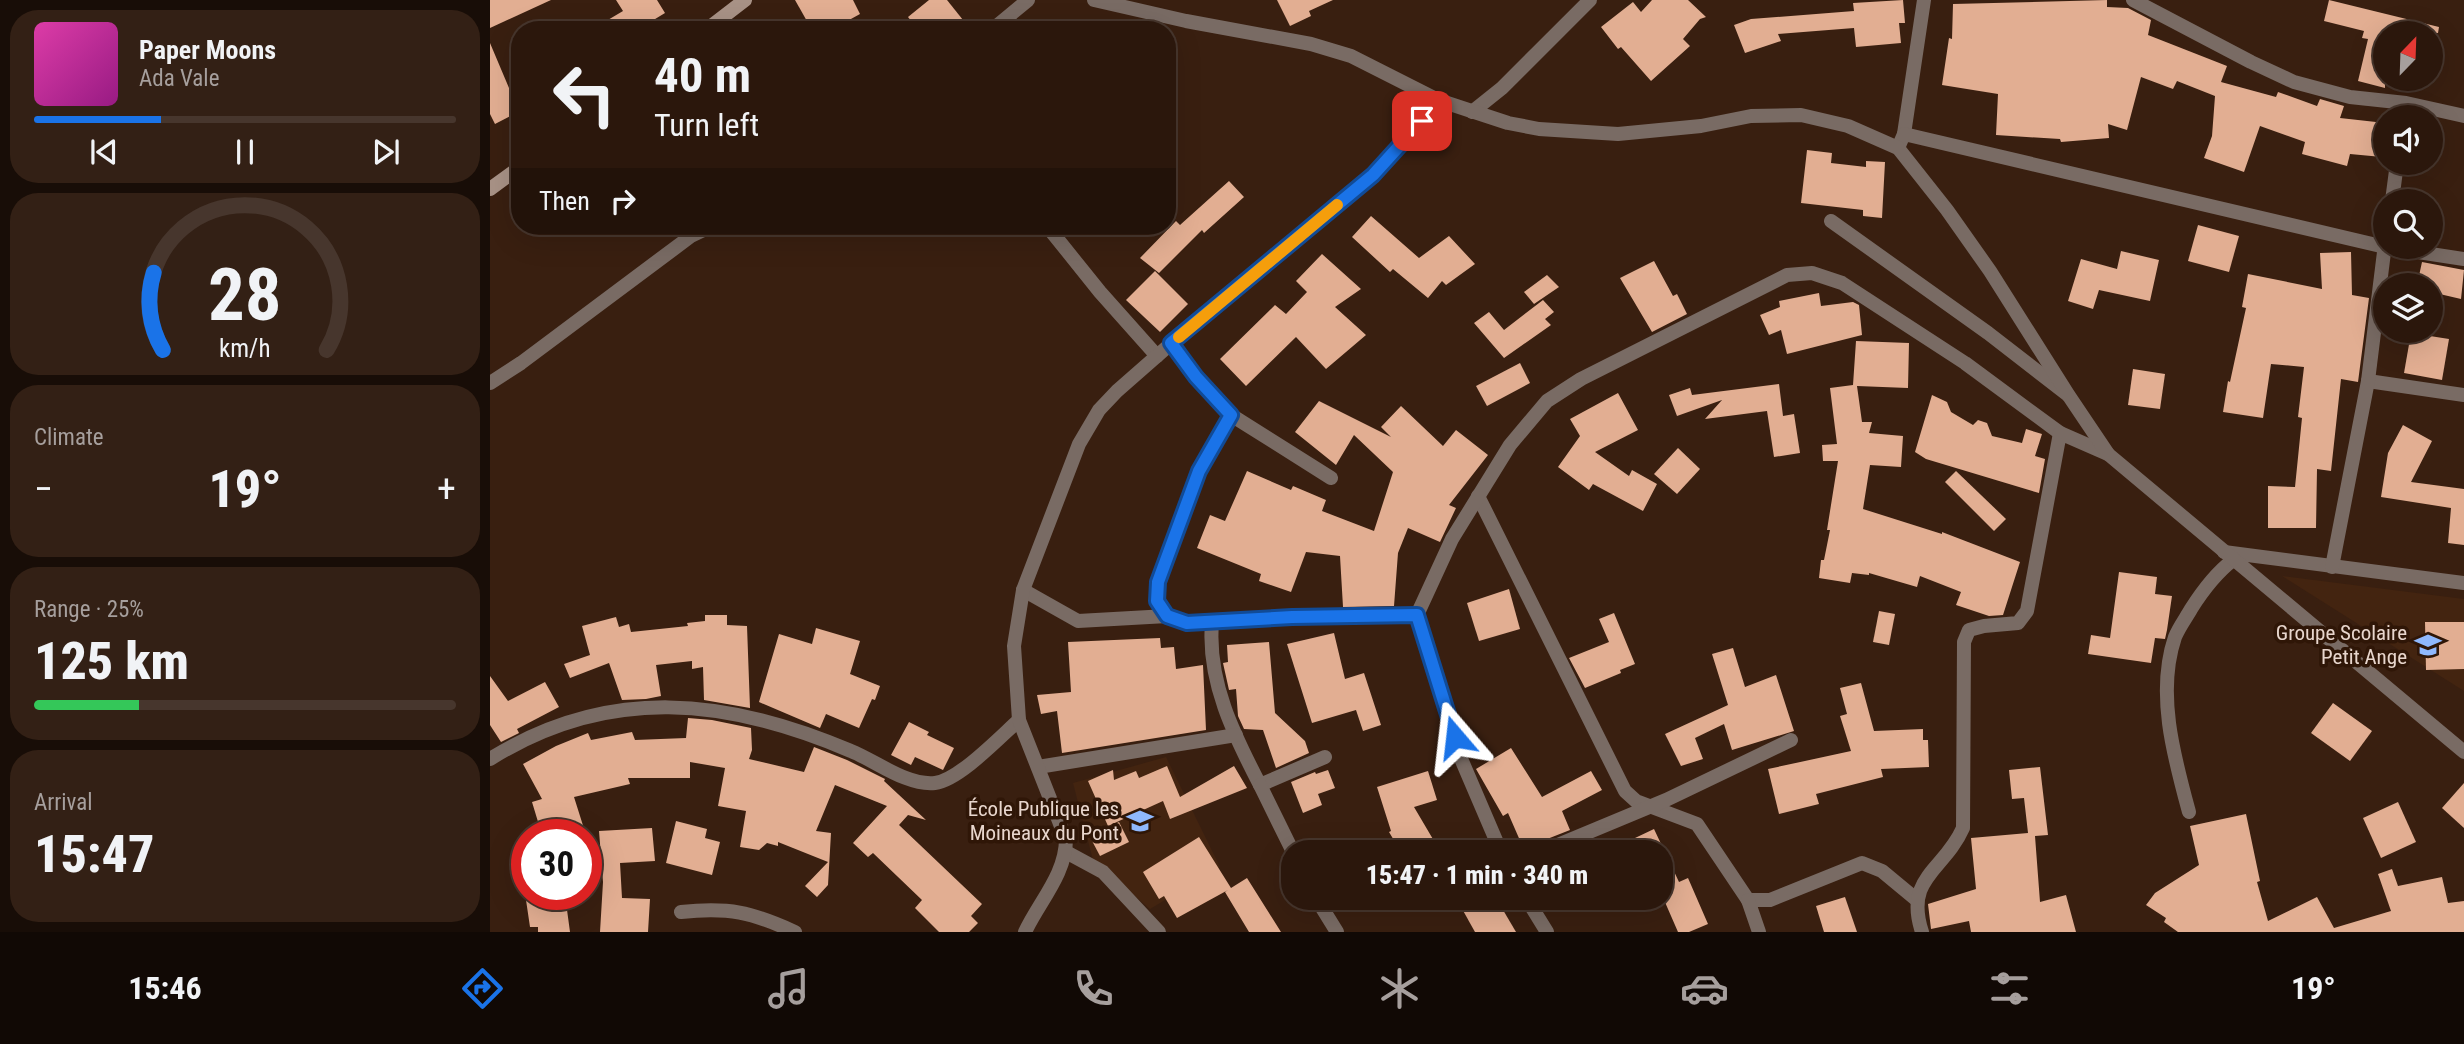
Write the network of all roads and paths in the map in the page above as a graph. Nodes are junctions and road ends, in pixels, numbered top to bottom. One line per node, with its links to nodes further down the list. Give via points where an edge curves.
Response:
1 (745, 0): 7 (main road)
2 (1028, 0): 8 (street)
3 (1094, 0): 9 (street, via 1311,44 1351,56)
4 (1590, 0): 11 (street, via 1502,88)
5 (1924, 0): 14 (street)
6 (2133, 0): 10 (street, via 2294,82)
7 (718, 21)
8 (1003, 21)
9 (1438, 100): 11 (street); 24 (street, via 1373,175)
10 (2384, 105)
11 (1472, 111): 14 (street, via 1539,130 1618,134 1751,116 1801,115)
12 (2443, 114): 13 (street)
13 (2464, 116)
14 (1901, 141): 20 (street); 29 (street)
15 (511, 174): 16 (main road)
16 (490, 189)
17 (1831, 221): 29 (street, via 1988,332)
18 (693, 235): 27 (street)
19 (1054, 235): 25 (street)
20 (2373, 243)
21 (2443, 256): 23 (street)
22 (2383, 259): 26 (street)
23 (2464, 259)
24 (1171, 343): 25 (street); 30 (street)
25 (1157, 356): 38 (street, via 1099,410 1079,444)
26 (2368, 381): 28 (street); 36 (street)
27 (490, 383)
28 (2464, 395)
29 (2069, 396): 32 (street)
30 (1231, 415): 33 (street); 40 (street, via 1199,471 1158,582 1157,601)
31 (2060, 433): 32 (street); 34 (street, via 1965,363 1842,283 1812,273 1787,275 1581,379 1548,401 1510,445); 58 (street, via 2027,611 2018,624 1969,630 1964,642 1963,828 1955,845 1924,879)
32 (2108, 454): 35 (street)
33 (1331, 478)
34 (1478, 496): 39 (street, via 1452,538); 51 (street, via 1625,791)
35 (2229, 556): 36 (street); 44 (street); 52 (street, via 2176,635 2168,665 2174,757)
36 (2332, 567): 37 (street)
37 (2464, 583)
38 (1023, 590): 40 (street, via 1078,621); 42 (street, via 1014,646)
39 (1417, 615): 41 (street); 54 (street, via 1462,761)
40 (1167, 616): 41 (street)
41 (1212, 624): 43 (street, via 1213,669)
42 (1019, 720): 48 (street, via 954,777 934,783 912,780 800,731 688,706 601,712 551,727); 49 (street)
43 (1236, 735): 49 (street); 50 (street)
44 (2457, 739): 46 (street)
45 (1791, 740): 51 (street)
46 (2464, 752)
47 (1325, 757): 50 (street)
48 (490, 759)
49 (1038, 767): 56 (street, via 1066,839)
50 (1260, 785): 53 (street)
51 (1651, 806): 55 (street); 57 (street, via 1697,824)
52 (2189, 812)
53 (1287, 840)
54 (1496, 840)
55 (1570, 840)
56 (1066, 852): 63 (street); 64 (street, via 1103,872)
57 (1748, 900): 58 (street, via 1770,900 1862,863 1882,871); 67 (street)
58 (1917, 900): 68 (street)
59 (1323, 910): 65 (street)
60 (1533, 910): 66 (street)
61 (681, 912): 62 (street, via 748,913)
62 (795, 932)
63 (1025, 932)
64 (1158, 932)
65 (1337, 932)
66 (1546, 932)
67 (1759, 932)
68 (1922, 932)

